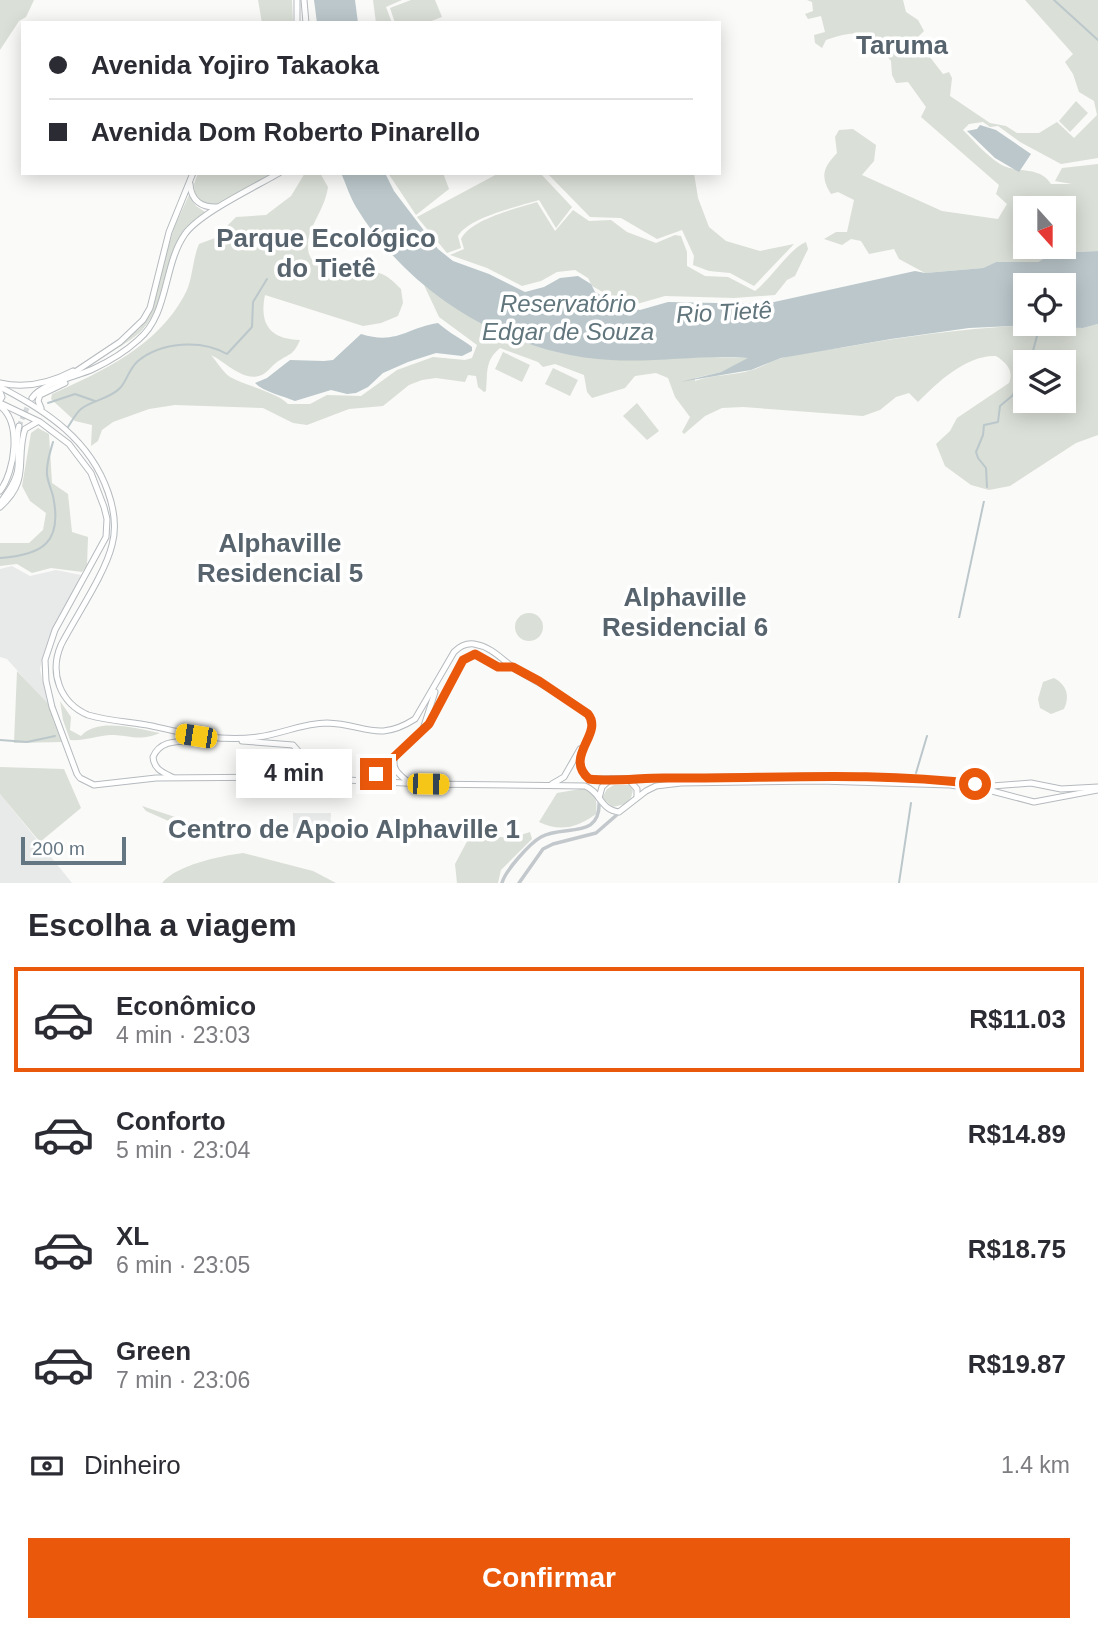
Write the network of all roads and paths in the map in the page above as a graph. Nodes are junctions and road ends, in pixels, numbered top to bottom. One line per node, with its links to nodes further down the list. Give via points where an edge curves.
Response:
1 (297, 0): 3 (main road)
2 (303, 0): 4 (main road)
3 (297, 21)
4 (306, 21)
5 (192, 175): 7 (main road)
6 (275, 175): 8 (main road)
7 (190, 181): 8 (main road, via 195,200 208,207); 9 (main road, via 169,232 147,314 130,334)
8 (221, 206): 10 (main road, via 191,226 180,242 159,307 142,336)
9 (98, 358): 11 (main road); 12 (main road, via 43,383)
10 (96, 367): 11 (main road); 15 (main road, via 43,393 38,401)
11 (58, 382): 13 (main road)
12 (0, 388): 13 (main road); 14 (main road)
13 (29, 400): 15 (main road)
14 (0, 403): 16 (main road); 19 (main road, via 12,425 13,460)
15 (44, 412): 16 (main road); 26 (main road, via 92,458 114,516 108,556 59,650 56,668 61,690 73,707 88,715)
16 (40, 422): 21 (main road, via 25,429 18,480); 31 (main road, via 69,443 85,463 107,519 99,553 47,650 46,681 58,727 77,774 93,785)
17 (19, 426): 18 (main road)
18 (18, 463): 20 (main road); 21 (main road, via 14,482)
19 (0, 491)
20 (0, 496)
21 (0, 505)
22 (513, 667): 23 (main road, via 486,648 466,644 454,652); 24 (main road, via 588,714 593,721); 25 (main road, via 498,667 475,654 463,660)
23 (436, 685): 25 (main road); 27 (main road, via 415,719 396,730 374,732 329,723)
24 (591, 730): 32 (main road, via 581,754 582,772 589,779); 36 (main road, via 564,777)
25 (422, 732): 28 (main road)
26 (211, 738): 27 (main road); 31 (main road, via 159,747 153,757 155,766)
27 (224, 739): 30 (main road, via 293,745 306,760)
28 (394, 757): 29 (main road); 34 (main road, via 394,769)
29 (376, 774)
30 (298, 777): 31 (main road); 34 (main road)
31 (174, 778)
32 (611, 779): 33 (main road); 40 (main road)
33 (629, 780): 35 (main road, via 832,776 992,786); 39 (main road, via 637,789)
34 (408, 783): 36 (main road)
35 (1019, 783): 37 (main road); 41 (main road)
36 (549, 785): 40 (main road, via 586,786)
37 (1045, 786): 38 (main road); 42 (main road)
38 (1098, 789): 42 (main road)
39 (636, 797): 41 (main road, via 656,786 681,783 820,781 950,785); 43 (main road)
40 (599, 798): 43 (main road, via 609,810); 44 (street, via 594,822 580,830 539,838)
41 (1016, 798): 42 (main road)
42 (1048, 800)
43 (624, 809): 45 (street, via 596,833 543,849)
44 (502, 883)
45 (519, 883)

